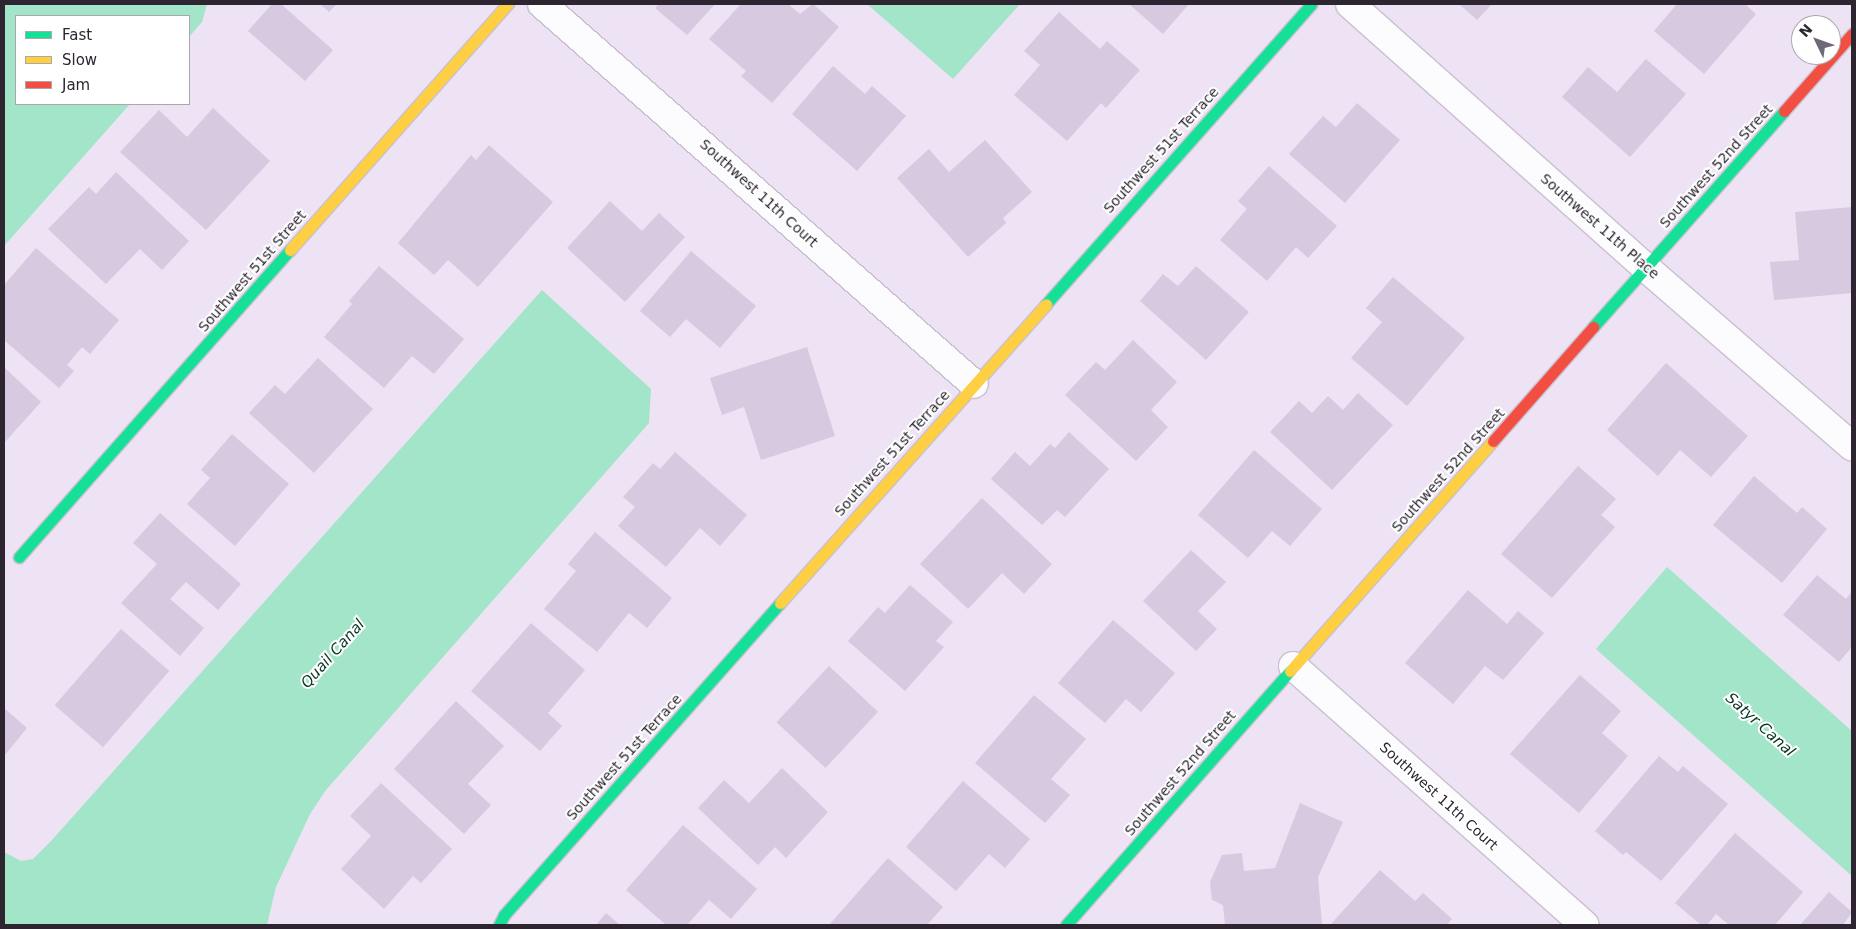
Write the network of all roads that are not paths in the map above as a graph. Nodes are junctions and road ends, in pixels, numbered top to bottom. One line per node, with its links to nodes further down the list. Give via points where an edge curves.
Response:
1 (508, 4): 9 (street, Southwest 51st Street)
2 (542, 4): 7 (street, Southwest 11th Court)
3 (1311, 4): 7 (street, Southwest 51st Terrace)
4 (1350, 4): 6 (street, Southwest 11th Place)
5 (1852, 34): 6 (street, Southwest 52nd Street)
6 (1645, 267): 8 (street, Southwest 11th Place); 10 (street, Southwest 52nd Street)
7 (974, 384): 11 (street, Southwest 51st Terrace, via 504,915)
8 (1852, 446)
9 (19, 557)
10 (1293, 666): 12 (street, Southwest 52nd Street); 13 (street, Southwest 11th Court)
11 (499, 925)
12 (1066, 925)
13 (1585, 925)

